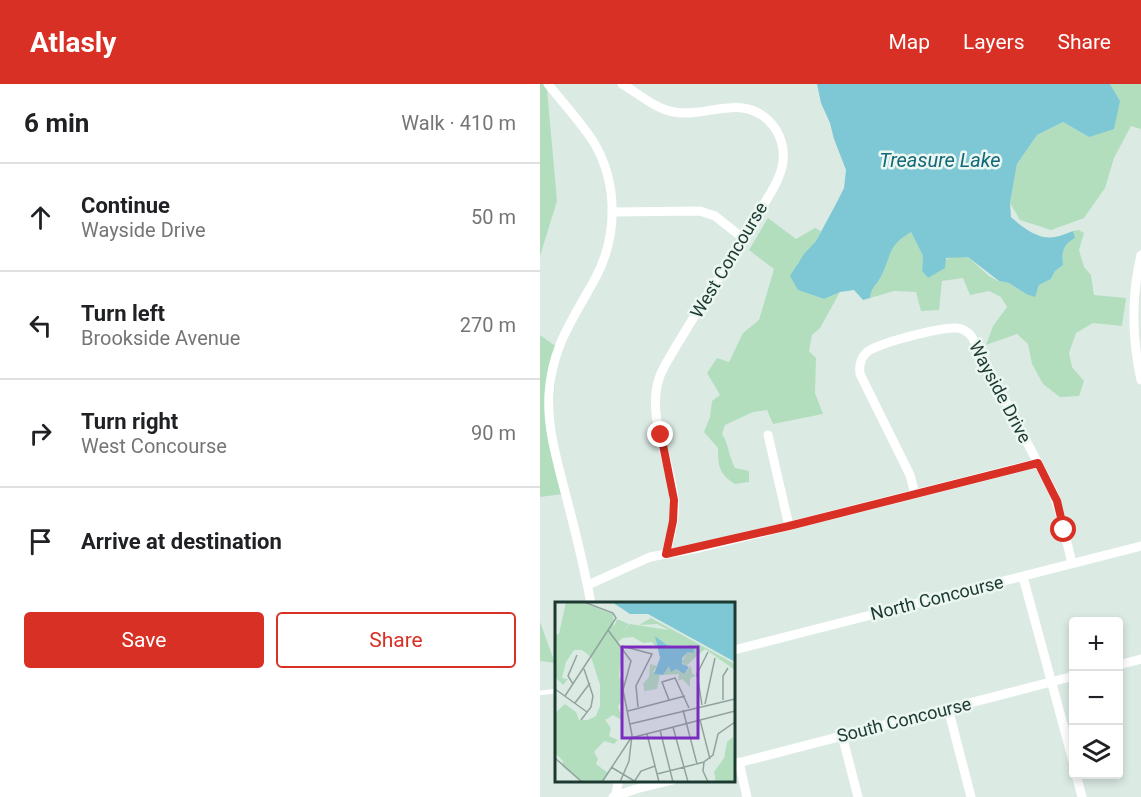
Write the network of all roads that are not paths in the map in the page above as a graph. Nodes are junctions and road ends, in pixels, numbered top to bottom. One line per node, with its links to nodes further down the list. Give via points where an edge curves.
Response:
1 (548, 84): 3 (street, via 600,153 609,182)
2 (622, 84): 4 (street, West Concourse, via 668,111 692,113 737,106 752,109 770,121 781,140 782,169)
3 (612, 212): 4 (street, via 700,211 714,216); 15 (street, via 605,256 564,333 549,394 552,440)
4 (744, 238): 12 (street, West Concourse, via 680,340 657,385 656,413 674,500)
5 (1141, 255): 6 (street, via 1134,308)
6 (1141, 380)
7 (768, 435): 10 (street)
8 (1038, 463): 9 (street); 9 (street, Wayside Drive, via 968,332 954,327 910,337 870,350 859,366 862,380 910,474); 13 (street, Wayside Drive, via 1057,501)
9 (915, 494): 10 (street)
10 (789, 526): 12 (street)
11 (1141, 546): 13 (street, North Concourse)
12 (666, 554): 15 (street, via 650,557)
13 (1072, 563): 14 (street, North Concourse)
14 (1023, 577): 17 (street, North Concourse); 21 (street)
15 (588, 585): 16 (street)
16 (591, 602)
17 (735, 650)
18 (1141, 659): 19 (street)
19 (1123, 663)
20 (1069, 677): 21 (street, South Concourse)
21 (1051, 681): 24 (street, South Concourse); 26 (street)
22 (555, 691): 23 (lane)
23 (540, 693)
24 (948, 708): 25 (street, South Concourse); 34 (street)
25 (842, 735): 27 (street, South Concourse); 33 (street)
26 (1069, 746)
27 (736, 763): 32 (street)
28 (1077, 779): 35 (street)
29 (618, 782): 31 (street)
30 (655, 782): 31 (street)
31 (614, 797)
32 (747, 797)
33 (858, 797)
34 (971, 797)
35 (1082, 797)

